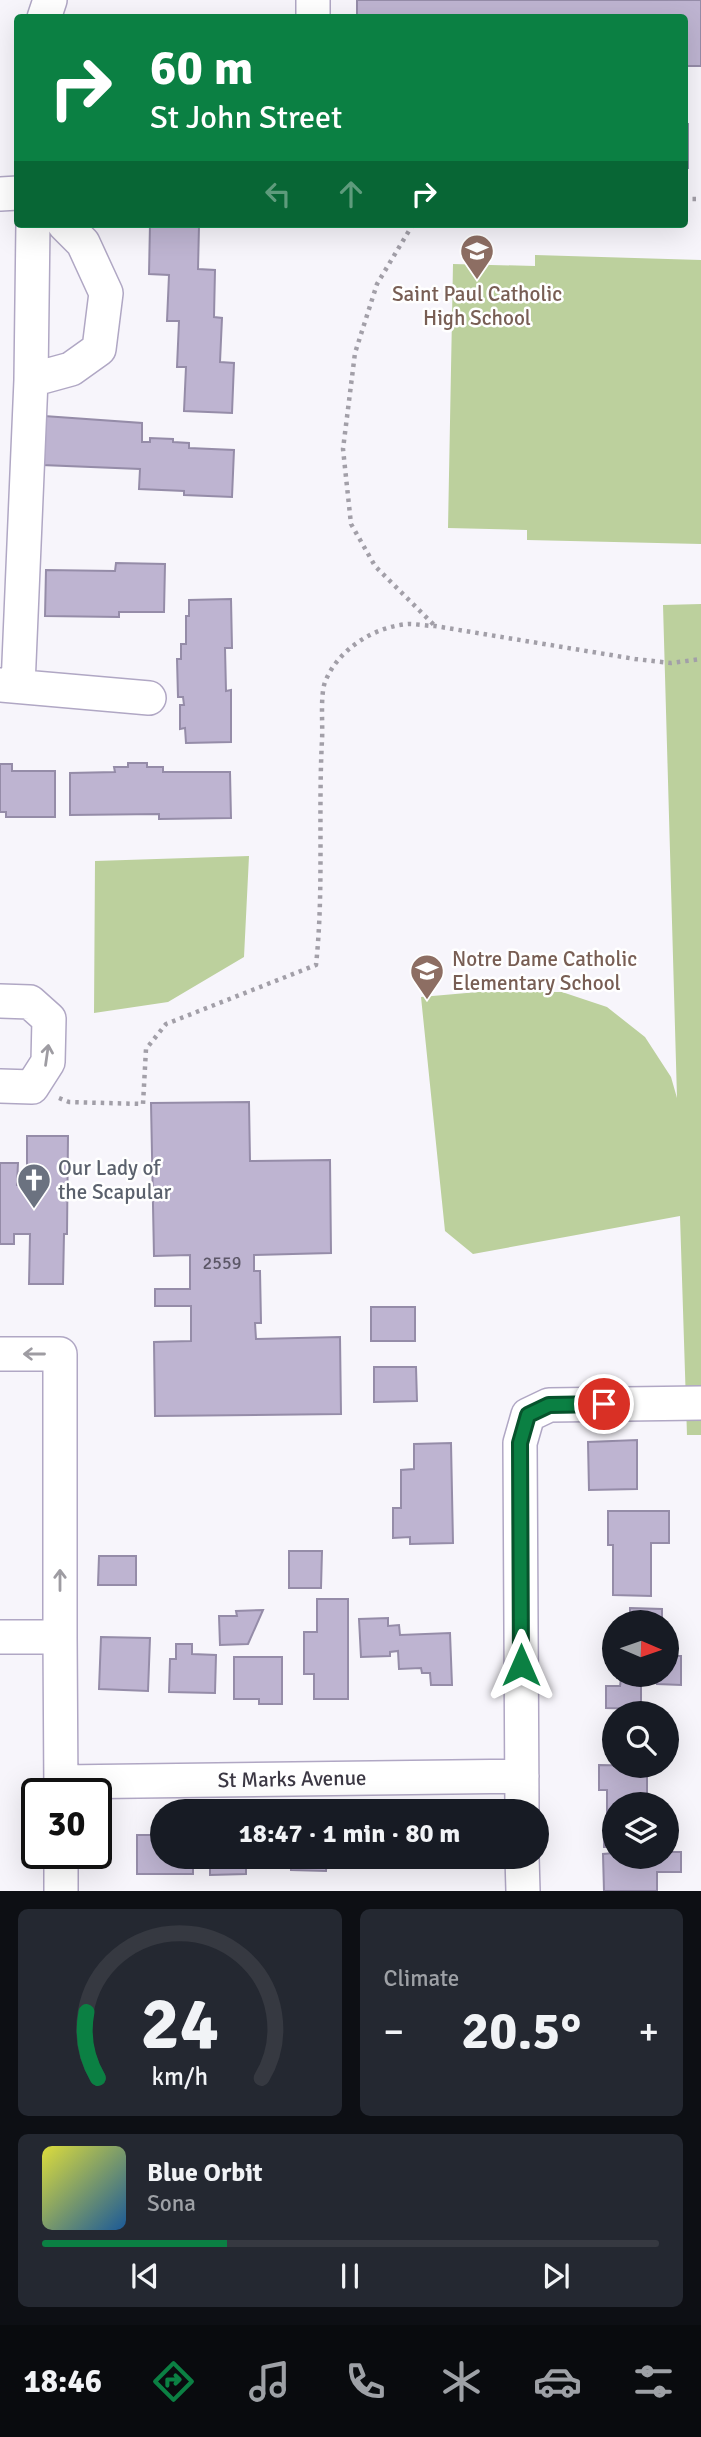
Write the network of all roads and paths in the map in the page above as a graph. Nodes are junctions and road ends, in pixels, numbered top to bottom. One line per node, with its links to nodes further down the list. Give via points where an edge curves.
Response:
1 (33, 228): 4 (street)
2 (68, 228): 4 (street, via 83,243 106,293 99,349 71,369)
3 (411, 228): 5 (path, via 377,284 355,352 343,449 351,524 375,566)
4 (31, 380): 7 (street)
5 (435, 626): 6 (path, via 635,659 671,663); 10 (path, via 382,629 358,641 325,683 316,965 166,1024 146,1049 143,1104 69,1102)
6 (701, 659)
7 (9, 685): 8 (street)
8 (149, 698)
9 (0, 1001): 10 (street, one-way to 9, via 48,1062 49,1018 30,1002)
10 (16, 1086)
11 (0, 1354): 14 (street, one-way to 11, via 60,1354)
12 (701, 1403): 15 (street, via 549,1405 528,1415 520,1443)
13 (0, 1637): 14 (street)
14 (60, 1637): 16 (street)
15 (522, 1776): 17 (street, St Marks Avenue); 18 (street)
16 (61, 1778)
17 (112, 1787)
18 (522, 1799)
19 (61, 1869): 21 (street)
20 (522, 1869): 22 (street)
21 (61, 1891)
22 (523, 1891)

